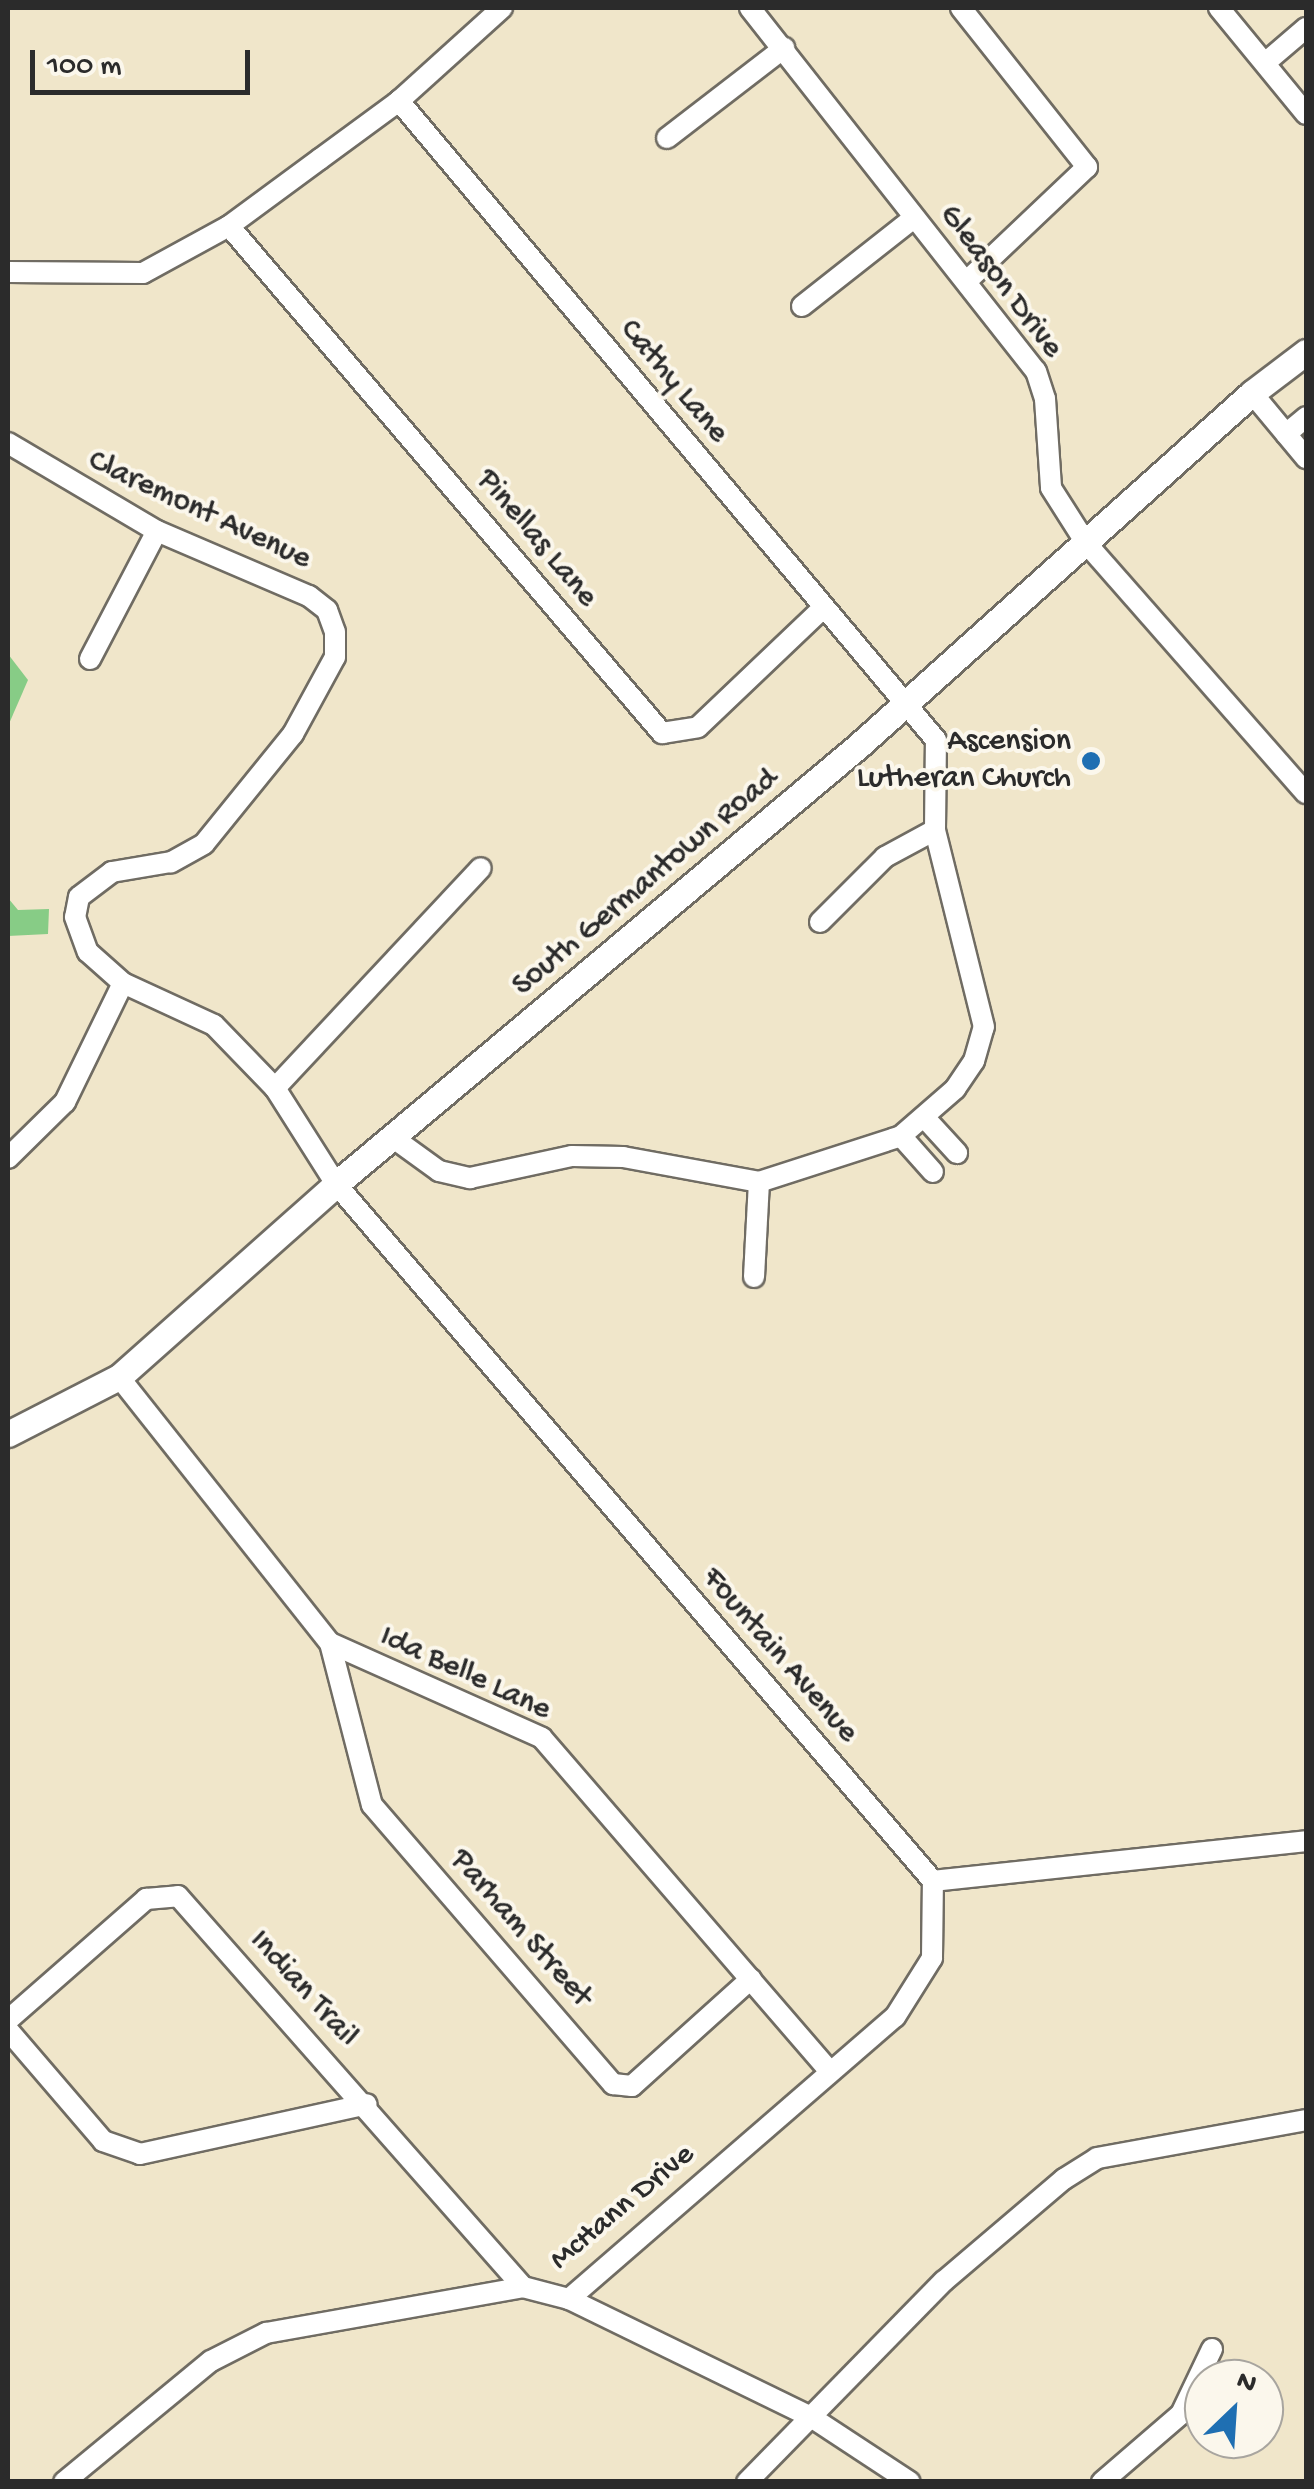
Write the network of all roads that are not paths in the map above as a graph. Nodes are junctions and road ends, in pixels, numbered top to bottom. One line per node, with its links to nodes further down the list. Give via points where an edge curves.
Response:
1 (502, 8): 8 (street)
2 (750, 8): 6 (street, Gleason Drive)
3 (961, 8): 14 (street, via 1087,167)
4 (1219, 8): 7 (street)
5 (1306, 28): 7 (street)
6 (784, 48): 10 (street); 11 (street, Gleason Drive)
7 (1265, 62): 9 (street)
8 (399, 100): 12 (street); 24 (street, Cathy Lane)
9 (1306, 114)
10 (666, 138)
11 (914, 218): 14 (street, Gleason Drive); 15 (street)
12 (229, 226): 13 (street, via 142,273); 24 (street, Pinellas Lane, via 662,733 698,727)
13 (8, 272)
14 (968, 280): 23 (street, Gleason Drive, via 1036,371 1045,399 1051,488)
15 (802, 306)
16 (1306, 352): 17 (main road, South Germantown Road)
17 (1252, 393): 19 (street); 23 (main road, South Germantown Road)
18 (1306, 417): 19 (street)
19 (1286, 434): 21 (street)
20 (8, 443): 22 (street, Claremont Avenue)
21 (1306, 458)
22 (157, 531): 25 (street); 31 (street, Claremont Avenue, via 309,596 327,610 336,657 292,734 204,844 172,862 112,872 79,897 79,934)
23 (1086, 544): 26 (main road, South Germantown Road); 27 (street, Gleason Drive)
24 (822, 608): 26 (street, Cathy Lane)
25 (90, 659)
26 (903, 701): 28 (street, Cathy Lane, via 936,740); 35 (main road, South Germantown Road)
27 (1306, 794)
28 (935, 830): 30 (street, via 885,857); 33 (street, Cathy Lane, via 984,1028 974,1062)
29 (480, 868): 32 (street)
30 (820, 922)
31 (123, 983): 32 (street, Claremont Avenue, via 214,1025); 37 (street, via 64,1102)
32 (274, 1088): 40 (street, Claremont Avenue)
33 (924, 1117): 34 (street, Cathy Lane); 36 (street)
34 (900, 1136): 38 (street); 39 (street)
35 (392, 1138): 39 (street, via 439,1171 470,1178 572,1156 624,1158); 40 (main road, South Germantown Road)
36 (957, 1152)
37 (8, 1158)
38 (933, 1172)
39 (759, 1182): 41 (street)
40 (336, 1184): 42 (main road, South Germantown Road); 46 (street, Fountain Avenue)
41 (754, 1277)
42 (120, 1378): 43 (main road, South Germantown Road); 44 (street, Ida Belle Lane)
43 (8, 1434)
44 (330, 1643): 47 (street, Ida Belle Lane, via 542,1738); 47 (street, Parham Street, via 372,1804 614,2084 632,2086)
45 (1306, 1841): 46 (street)
46 (933, 1881): 50 (street, McHann Drive, via 932,1958 895,2017)
47 (751, 1979): 50 (street, Ida Belle Lane)
48 (8, 2020): 51 (street, Indian Trail, via 146,1899 178,1896)
49 (8, 2030): 51 (street, via 104,2140 140,2154)
50 (829, 2070): 54 (street, McHann Drive)
51 (367, 2104): 53 (street, Indian Trail)
52 (1306, 2120): 56 (street, via 1097,2158 944,2281)
53 (524, 2288): 54 (street, McHann Drive); 57 (street, McHann Drive, via 266,2333 211,2361)
54 (568, 2299): 56 (street)
55 (1212, 2348): 60 (street, via 1181,2414)
56 (811, 2416): 58 (street); 59 (street)
57 (64, 2482)
58 (747, 2482)
59 (910, 2482)
60 (1102, 2482)

